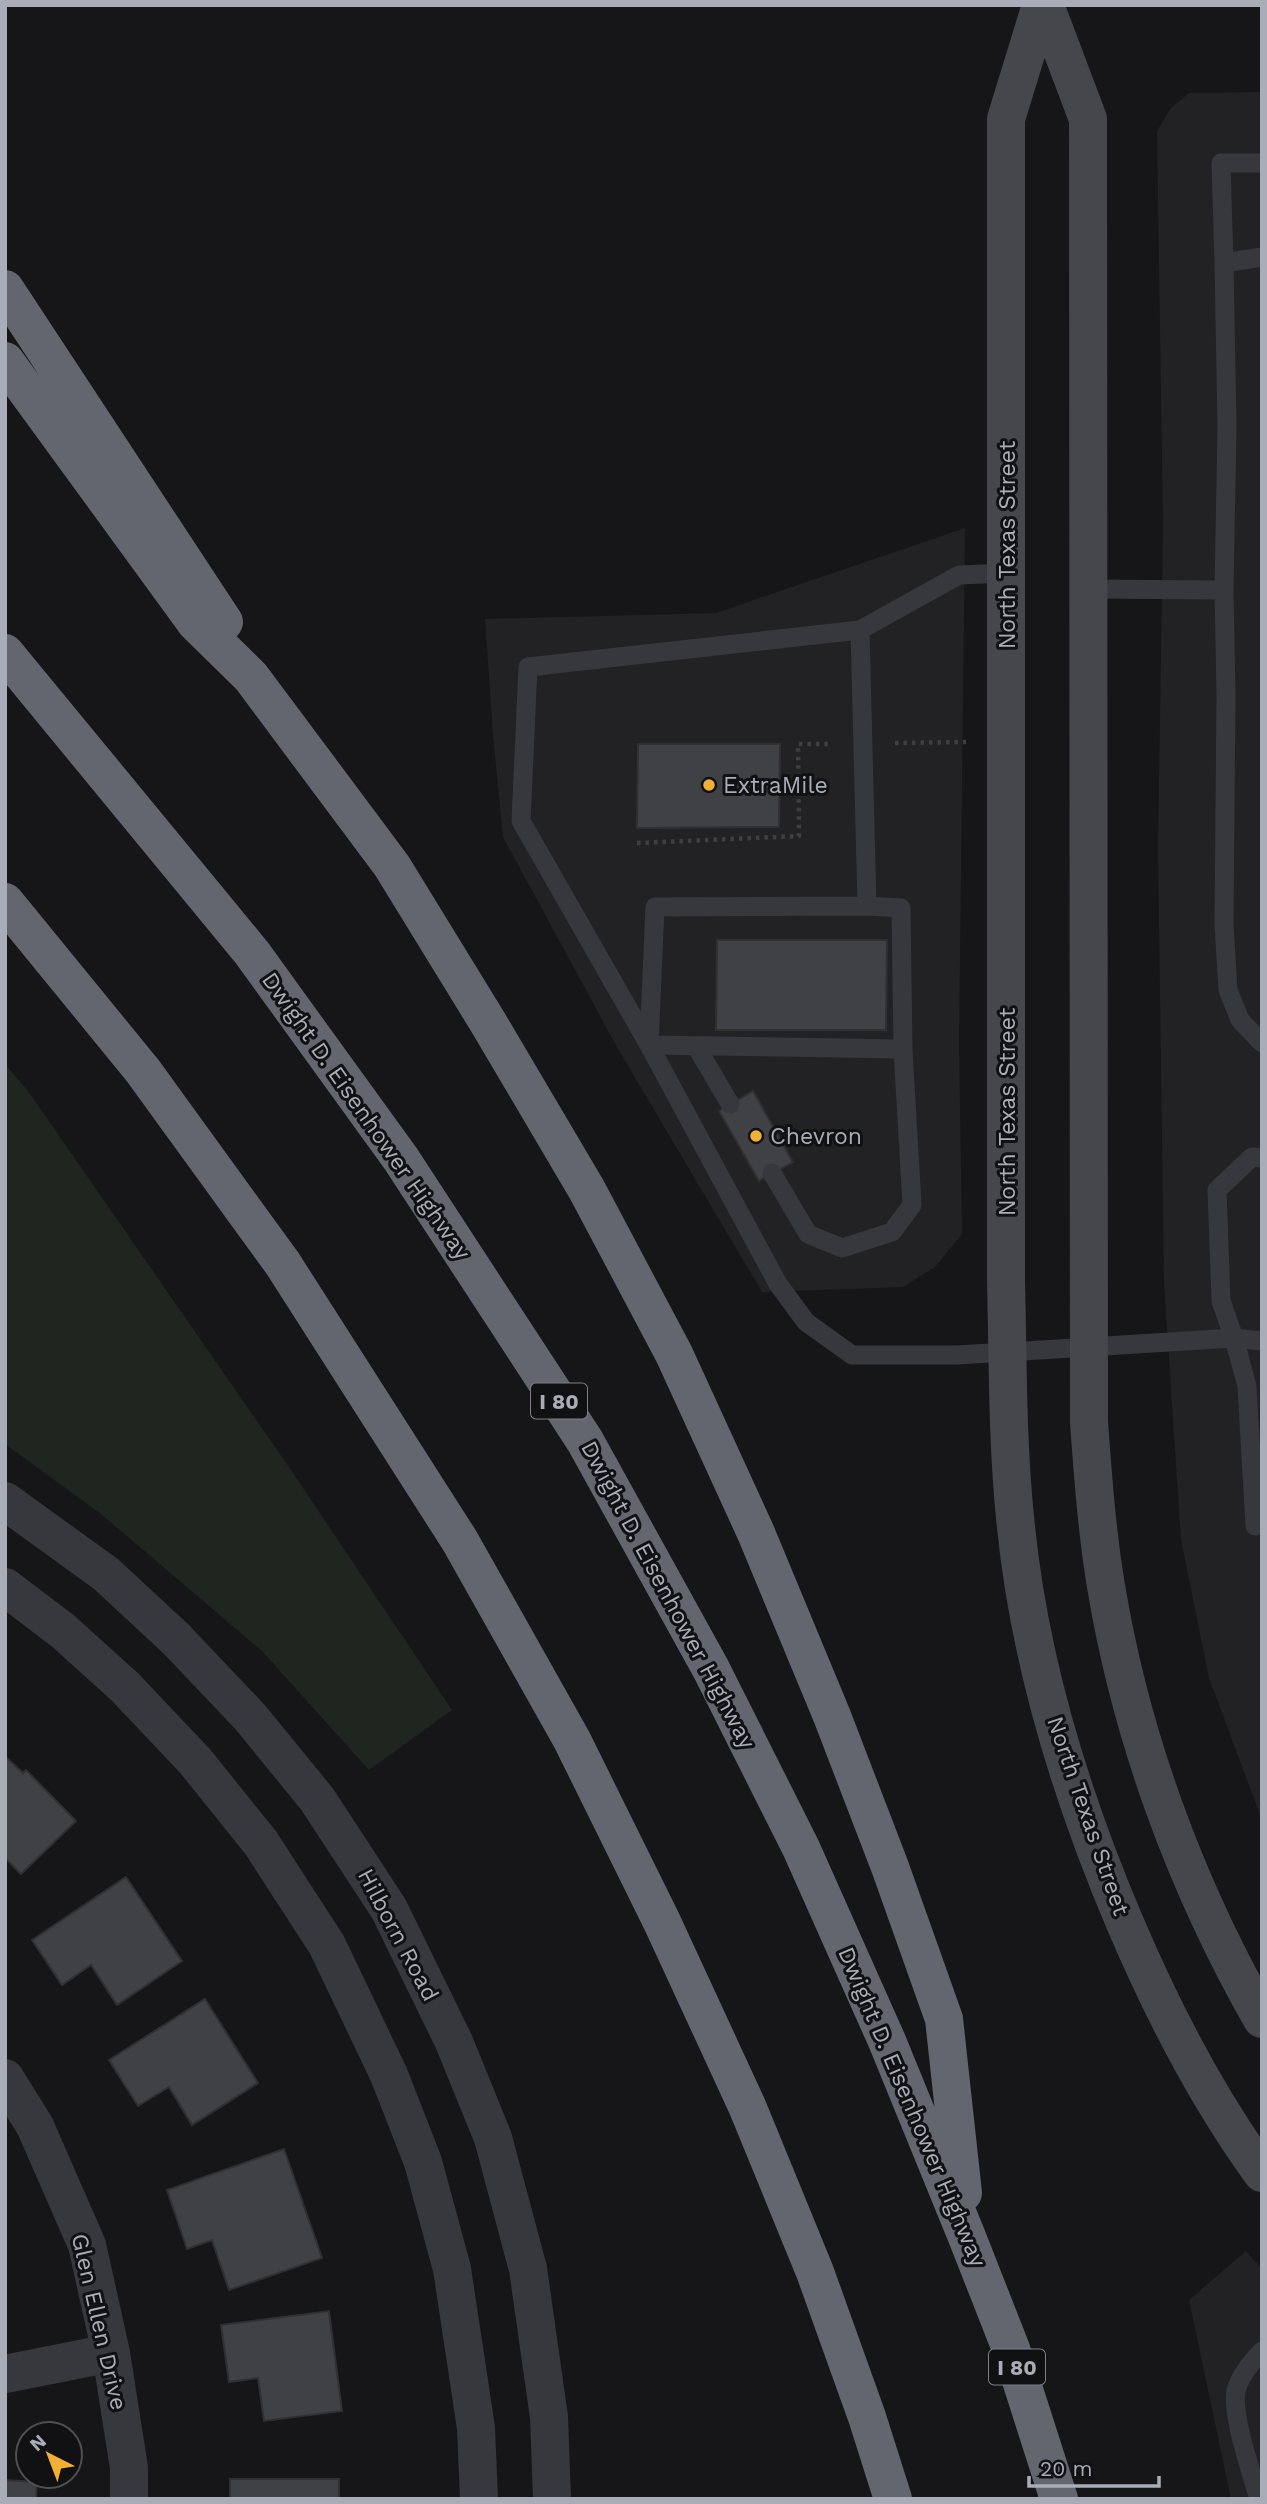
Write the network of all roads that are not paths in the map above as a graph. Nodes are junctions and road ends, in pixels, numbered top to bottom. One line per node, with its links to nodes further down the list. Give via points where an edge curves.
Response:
1 (1043, 5): 7 (main road, North Texas Street, via 1006,120); 8 (main road, North Texas Street, via 1088,119)
2 (1262, 163): 4 (lane, via 1222,163)
3 (1262, 257): 4 (lane)
4 (1224, 263): 9 (lane)
5 (5, 289): 12 (highway, via 220,613)
6 (5, 361): 12 (highway, via 197,623)
7 (1007, 573): 10 (lane, via 959,575); 25 (main road, North Texas Street)
8 (1090, 590): 9 (lane); 24 (main road, North Texas Street)
9 (1224, 590): 15 (lane, via 1228,990 1240,1020)
10 (860, 630): 14 (lane); 16 (lane, via 528,667 521,821)
11 (5, 653): 32 (highway, Dwight D. Eisenhower Highway / I 80, via 252,953 401,1159 585,1441 711,1669 801,1848)
12 (251, 677): 32 (highway, via 392,866 587,1190 674,1354 756,1533 832,1716 944,2019)
13 (5, 902): 39 (highway, via 143,1072 283,1264 460,1541 565,1728 747,2106 815,2272)
14 (867, 906): 16 (lane, via 655,907); 18 (lane, via 901,908)
15 (1262, 1043)
16 (649, 1045): 17 (lane); 25 (lane, via 778,1284 807,1322 852,1355)
17 (696, 1046): 18 (lane); 19 (lane)
18 (903, 1049): 21 (lane, via 912,1205 892,1232 842,1248 808,1234)
19 (730, 1104)
20 (1262, 1158): 22 (lane, via 1252,1157 1217,1190 1221,1301)
21 (772, 1173)
22 (1234, 1338): 23 (lane); 24 (lane); 27 (lane, via 1247,1386)
23 (1262, 1341)
24 (1090, 1348): 25 (lane); 29 (main road, North Texas Street, via 1095,1506 1125,1679 1180,1849 1213,1929)
25 (1008, 1352): 31 (main road, North Texas Street, via 1009,1435 1025,1596 1069,1776 1144,1967 1214,2100)
26 (5, 1501): 38 (street, Hilborn Road, via 106,1574 250,1717 317,1799 389,1909 454,2042 492,2138 528,2269 549,2417)
27 (1255, 1526)
28 (5, 1587): 37 (street, via 125,1687 195,1761 261,1843 327,1945 423,2162 452,2269 476,2428)
29 (1262, 2019)
30 (5, 2078): 34 (street, Glen Ellen Drive, via 36,2126 87,2245)
31 (1262, 2173)
32 (967, 2237): 40 (highway, Dwight D. Eisenhower Highway / I 80, via 1011,2349)
33 (1262, 2351): 41 (lane, via 1237,2387 1235,2405)
34 (111, 2353): 35 (street); 36 (street, Glen Ellen Drive)
35 (5, 2374)
36 (130, 2499)
37 (479, 2499)
38 (552, 2499)
39 (893, 2499)
40 (1059, 2499)
41 (1259, 2499)

